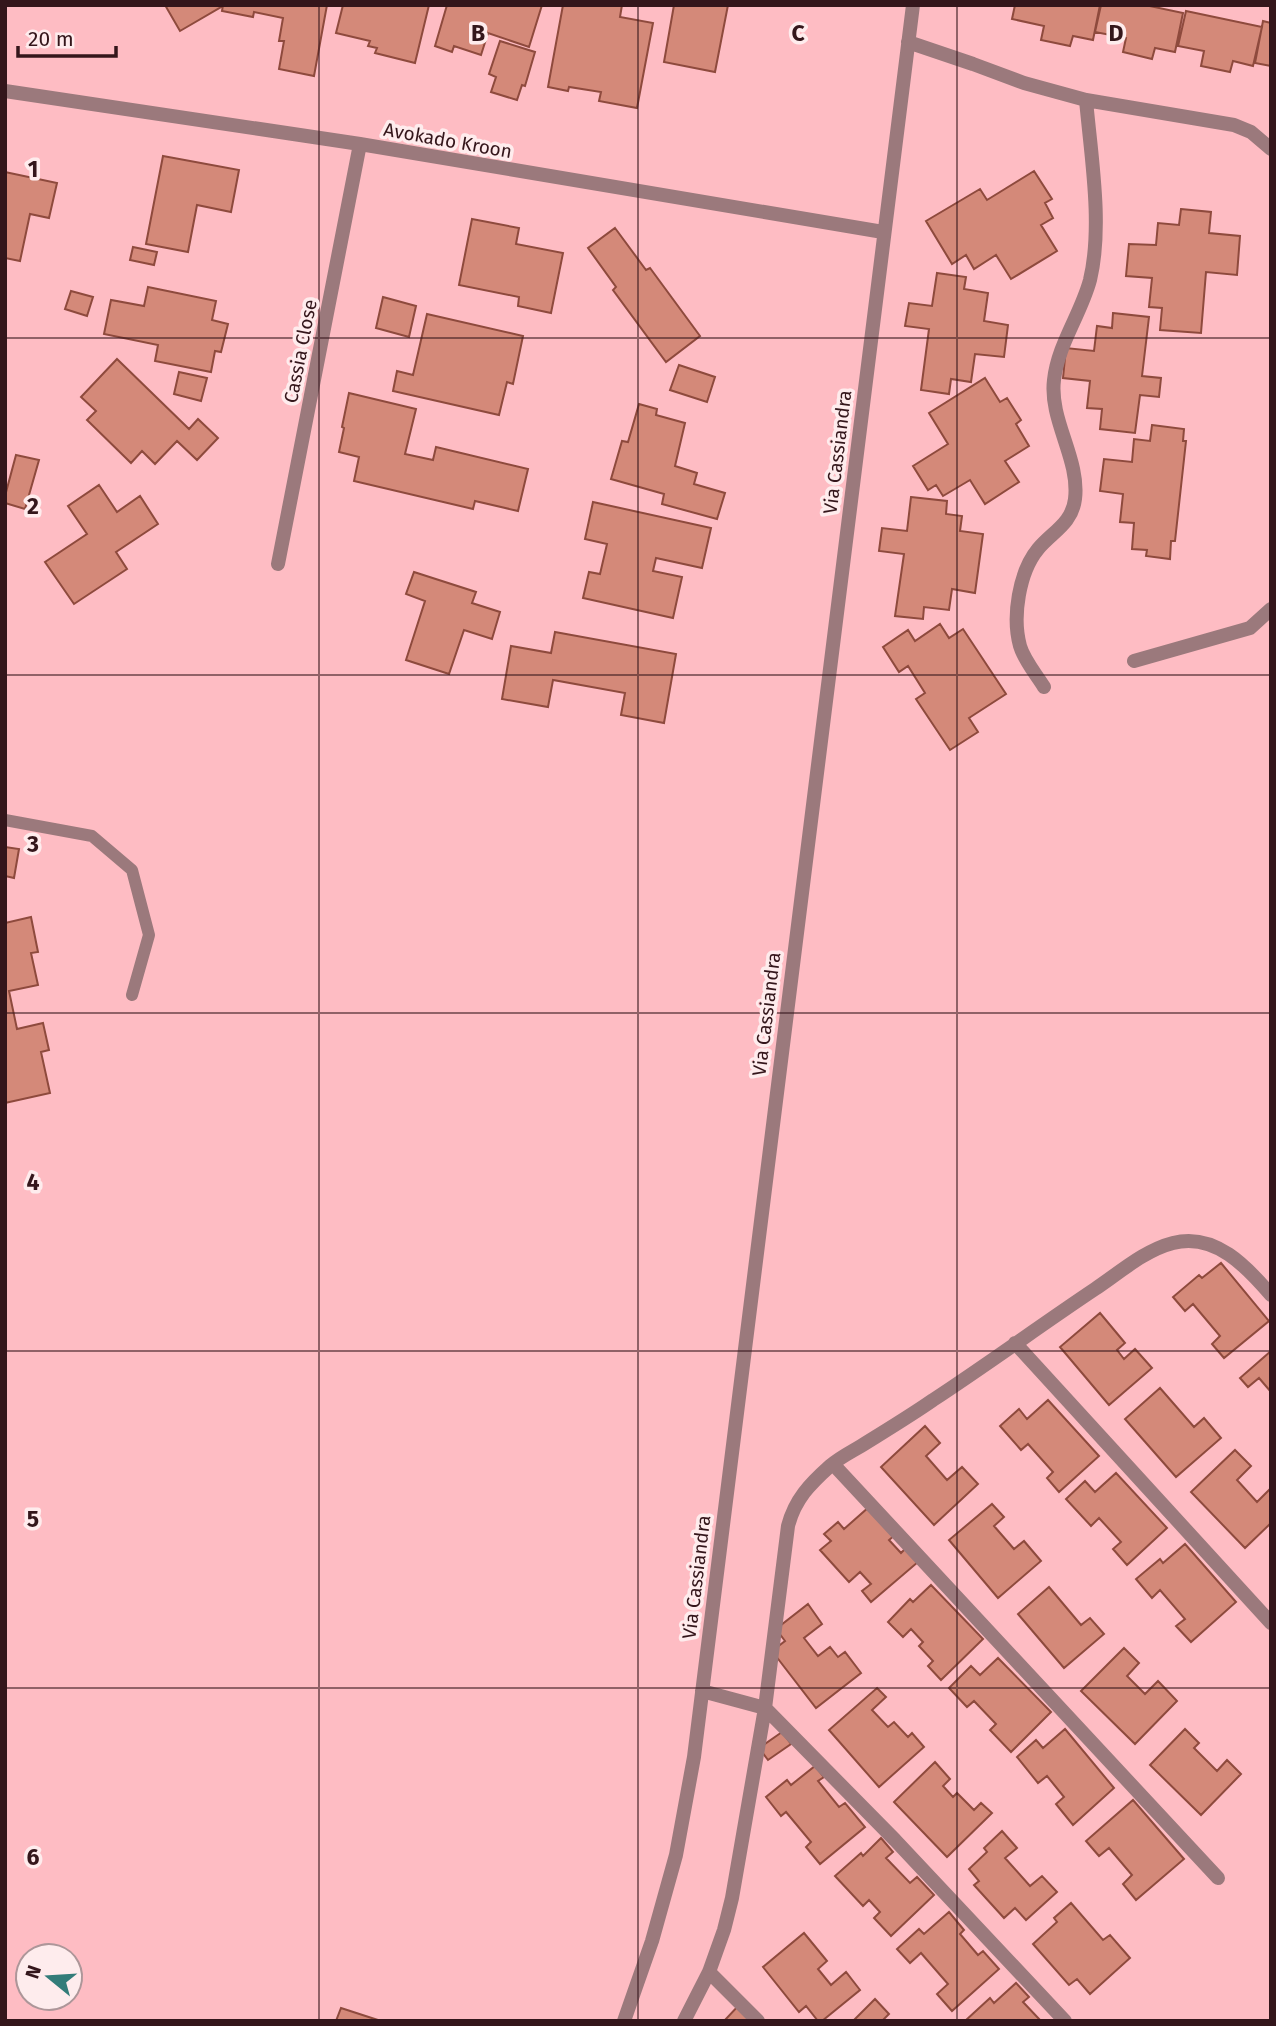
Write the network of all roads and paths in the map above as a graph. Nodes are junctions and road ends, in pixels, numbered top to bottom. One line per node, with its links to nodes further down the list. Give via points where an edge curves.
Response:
1 (912, 5): 2 (street, Via Cassiandra)
2 (908, 42): 4 (street); 7 (street, Via Cassiandra)
3 (5, 91): 5 (street, Avokado Kroon)
4 (1086, 100): 6 (street, via 1234,125); 11 (street, via 1095,255 1054,382 1056,407 1076,479 1075,501 1068,521 1027,564 1017,622 1020,646)
5 (360, 144): 7 (street, Avokado Kroon); 8 (street, Cassia Close)
6 (1271, 149)
7 (883, 232): 18 (street, Via Cassiandra)
8 (278, 564)
9 (1271, 609): 10 (street, via 1250,628)
10 (1134, 661)
11 (1044, 687)
12 (5, 820): 13 (lane, via 92,836 132,870 149,935)
13 (132, 995)
14 (1271, 1295): 15 (street, via 1234,1256 1193,1241 1174,1242 1146,1255)
15 (1015, 1343): 16 (street); 17 (street)
16 (833, 1464): 19 (street, via 804,1490 792,1511); 20 (street)
17 (1271, 1623)
18 (702, 1691): 19 (street); 22 (street, Via Cassiandra, via 676,1855)
19 (765, 1709): 21 (street, via 732,1898); 25 (street)
20 (1218, 1878)
21 (709, 1972): 23 (street); 24 (street)
22 (624, 2021)
23 (684, 2021)
24 (758, 2021)
25 (1065, 2021)

